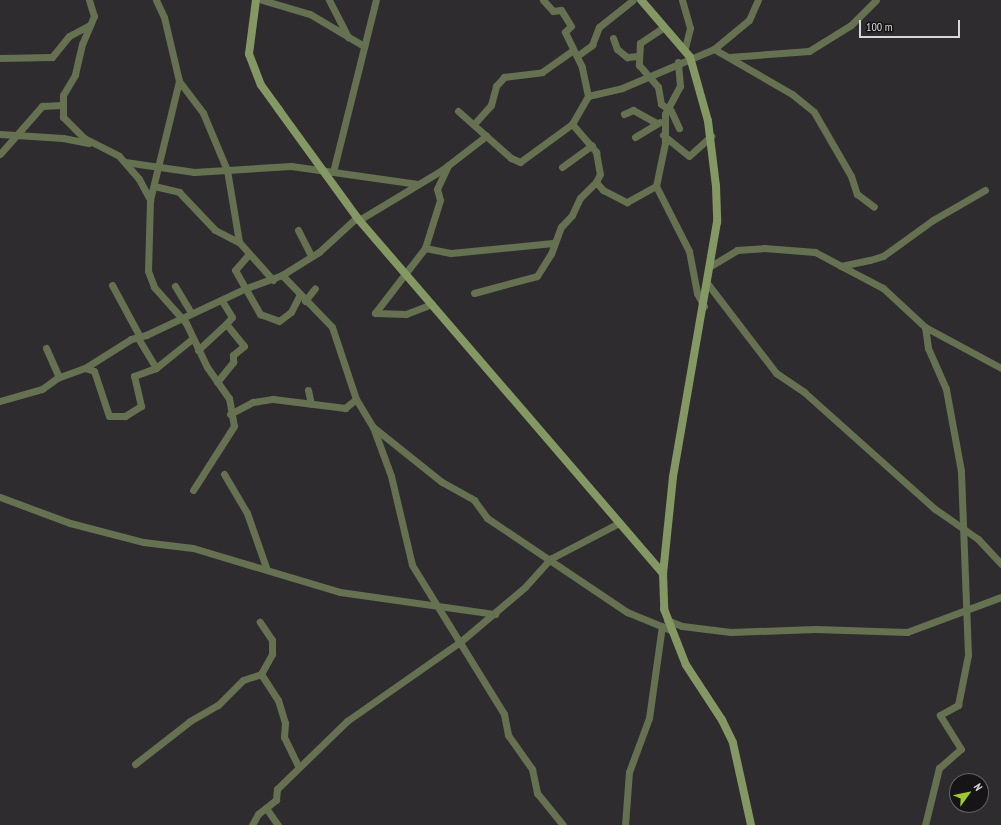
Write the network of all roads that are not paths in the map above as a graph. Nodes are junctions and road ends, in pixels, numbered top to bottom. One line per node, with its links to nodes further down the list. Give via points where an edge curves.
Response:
1 (90, 0): 13 (street, via 94,16)
2 (156, 0): 27 (street, via 164,17)
3 (256, 0): 51 (street, via 249,32 248,54 253,69)
4 (262, 0): 15 (street, via 310,14)
5 (329, 0): 15 (street)
6 (376, 0): 17 (street)
7 (543, 0): 20 (street, via 553,11 561,10 571,26 565,32)
8 (633, 0): 20 (street, via 599,27 592,45)
9 (641, 0): 14 (street)
10 (682, 0): 18 (street, via 690,28)
11 (758, 0): 19 (street, via 749,20)
12 (876, 0): 23 (street, via 850,25 809,51)
13 (90, 26): 24 (street, via 69,36 52,57); 29 (street)
14 (664, 27): 18 (street); 21 (street, via 653,36 643,38)
15 (348, 37): 17 (street)
16 (612, 38): 21 (street, via 617,49 627,57)
17 (364, 46): 52 (street)
18 (684, 48): 22 (street)
19 (714, 49): 22 (street); 23 (street)
20 (575, 53): 28 (street); 34 (street, via 542,72 504,77 496,86 491,105)
21 (638, 56): 26 (street, via 639,65)
22 (690, 57): 25 (street); 41 (street)
23 (729, 57): 59 (street, via 792,94 814,112 851,176 856,194)
24 (0, 58)
25 (678, 62): 26 (street); 30 (street, via 680,86)
26 (648, 76): 28 (street, via 599,96); 30 (street, via 658,87 660,101)
27 (179, 81): 49 (street); 50 (street, via 203,113)
28 (588, 96): 35 (street)
29 (62, 105): 38 (street, via 42,106); 44 (street, via 69,124 84,138)
30 (667, 110): 33 (street); 36 (street, via 677,120)
31 (458, 111): 34 (street)
32 (624, 114): 33 (street, via 633,110)
33 (660, 122): 39 (street); 42 (street)
34 (474, 124): 40 (street)
35 (572, 124): 40 (street, via 520,162); 43 (street)
36 (679, 128)
37 (0, 134): 38 (street)
38 (15, 135): 44 (street, via 63,138); 45 (street)
39 (663, 135): 41 (street, via 689,156); 56 (street, via 665,143)
40 (486, 136): 47 (street)
41 (711, 136): 68 (street, via 717,222)
42 (635, 137)
43 (592, 145): 48 (street); 53 (street, via 599,168)
44 (102, 146): 46 (street)
45 (0, 154)
46 (125, 162): 49 (street); 58 (street)
47 (448, 165): 54 (street); 64 (street, via 437,189 440,200)
48 (562, 167)
49 (156, 169): 50 (street); 55 (street)
50 (227, 170): 51 (street, via 291,166); 62 (street)
51 (323, 171): 52 (street); 60 (street)
52 (333, 172): 54 (street)
53 (596, 182): 56 (street, via 621,202); 63 (street, via 580,198)
54 (418, 184): 60 (street)
55 (154, 186): 58 (street); 62 (street, via 179,192 215,230)
56 (656, 186): 81 (street, via 689,251 697,293)
57 (985, 190): 67 (street, via 933,220 883,256)
58 (150, 200): 83 (street, via 148,271 154,287)
59 (874, 206)
60 (358, 218): 66 (street); 69 (street)
61 (298, 230): 66 (street)
62 (239, 242): 65 (street)
63 (553, 243): 64 (street, via 451,253); 77 (street, via 552,254 537,276)
64 (424, 248): 69 (street)
65 (249, 254): 71 (street); 76 (street, via 235,269)
66 (312, 256): 70 (street)
67 (841, 266): 68 (street, via 814,252 764,248 737,250); 85 (street, via 883,288)
68 (709, 267): 72 (street)
69 (404, 272): 80 (street); 80 (street, via 375,313 406,314)
70 (282, 275): 71 (street); 78 (street)
71 (273, 280): 76 (street)
72 (707, 283): 81 (street); 105 (street, via 776,373 804,392 935,509)
73 (112, 285): 86 (street)
74 (175, 286): 82 (street)
75 (315, 288): 78 (street)
76 (244, 289): 78 (street, via 260,314 279,321 292,312); 79 (street)
77 (474, 293)
78 (302, 299): 96 (street, via 332,327)
79 (222, 301): 82 (street); 84 (street, via 232,317)
80 (432, 304): 104 (street)
81 (704, 306): 109 (street, via 673,477)
82 (191, 313): 83 (street)
83 (182, 318): 86 (street); 87 (street)
84 (226, 324): 89 (street); 94 (street, via 244,346 234,355 233,362)
85 (925, 327): 92 (street); 105 (street, via 928,348 946,389 961,471)
86 (139, 337): 90 (street, via 131,338); 91 (street)
87 (192, 339): 89 (street); 91 (street)
88 (46, 348): 93 (street)
89 (198, 350): 94 (street)
90 (85, 368): 91 (street, via 94,371 103,407 114,419 141,406 134,376); 93 (street)
91 (156, 368)
92 (1001, 368)
93 (59, 377): 97 (street, via 42,389)
94 (217, 382): 99 (street, via 229,398)
95 (308, 390): 98 (street)
96 (356, 399): 98 (street, via 345,408); 100 (street)
97 (0, 401)
98 (311, 404): 99 (street, via 294,399 260,401)
99 (230, 414): 102 (street, via 234,426)
100 (373, 427): 106 (street, via 442,482 474,500 487,518); 111 (street, via 391,476 412,564)
101 (224, 474): 108 (street, via 247,513)
102 (193, 490)
103 (0, 497): 108 (street, via 84,527 143,542 193,548)
104 (619, 523): 106 (street); 109 (street)
105 (964, 528): 107 (street); 112 (street)
106 (550, 559): 113 (street); 115 (street, via 627,612)
107 (1001, 564)
108 (266, 570): 111 (street, via 340,592)
109 (663, 573): 115 (street)
110 (1001, 597): 112 (street)
111 (436, 606): 113 (street); 116 (street)
112 (965, 608): 115 (street, via 906,632 816,629 731,632); 126 (street, via 968,655 964,688 958,705 940,715 961,749 938,768)
113 (495, 614): 116 (street)
114 (260, 622): 117 (street, via 272,640 272,654)
115 (665, 623): 124 (street, via 649,718 629,772); 125 (street, via 671,630 695,682 722,720 733,743)
116 (462, 641): 119 (street, via 346,721); 123 (street, via 466,654 504,714 508,735 532,769 536,793)
117 (261, 674): 118 (street, via 243,680 218,705 190,721); 119 (street, via 278,700 285,723 284,737)
118 (135, 764)
119 (298, 766): 120 (street, via 277,788 276,800)
120 (266, 808): 121 (street); 122 (street)
121 (252, 825)
122 (278, 825)
123 (563, 825)
124 (625, 825)
125 (751, 825)
126 (925, 825)

